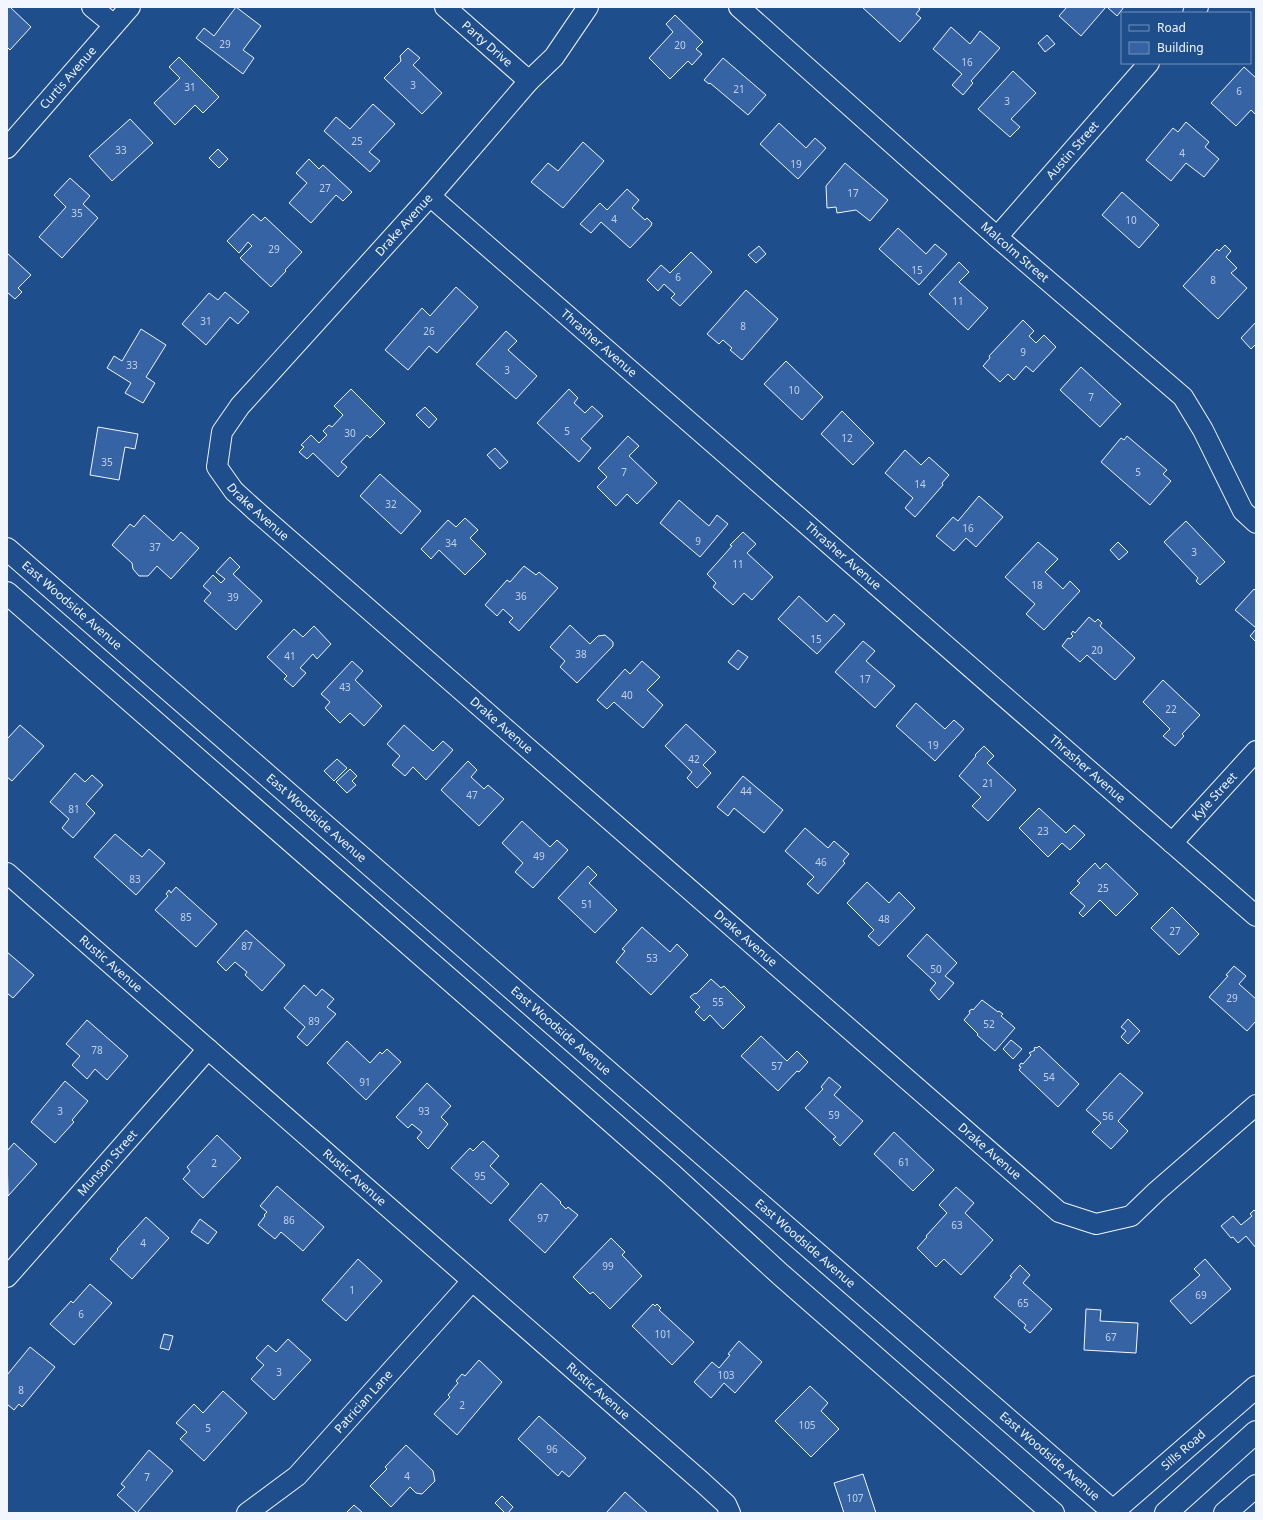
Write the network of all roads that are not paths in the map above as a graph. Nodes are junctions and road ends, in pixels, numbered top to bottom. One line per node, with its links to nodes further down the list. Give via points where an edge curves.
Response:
1 (92, 7): 6 (street)
2 (130, 7): 6 (street, Curtis Avenue)
3 (445, 7): 8 (street, Party Drive)
4 (588, 7): 8 (street, Drake Avenue, via 554,57)
5 (739, 7): 11 (street, Malcolm Street)
6 (114, 25): 9 (street, Curtis Avenue)
7 (1148, 64): 11 (street, Austin Street)
8 (529, 81): 10 (street, Drake Avenue)
9 (7, 148)
10 (430, 196): 16 (street, Thrasher Avenue); 20 (street, Drake Avenue, via 240,406 222,432 216,467 234,491 1059,1212 1096,1224 1131,1216)
11 (997, 237): 12 (street, Malcolm Street, via 1182,397 1203,430 1243,511)
12 (1256, 523)
13 (7, 549): 26 (main road, East Woodside Avenue)
14 (7, 593): 29 (main road, via 671,1174 780,1274)
15 (1256, 751): 16 (street, Kyle Street)
16 (1172, 843): 18 (street, Thrasher Avenue)
17 (7, 873): 19 (street, Rustic Avenue)
18 (1256, 916)
19 (208, 1049): 21 (street, Munson Street); 22 (street, Rustic Avenue)
20 (1256, 1105)
21 (7, 1277)
22 (472, 1281): 27 (street, Patrician Lane, via 297,1476); 28 (street, Rustic Avenue, via 702,1482 726,1504)
23 (1256, 1387): 26 (main road, Sills Road)
24 (1256, 1432): 30 (main road)
25 (1256, 1486): 31 (main road)
26 (1113, 1512)
27 (247, 1513)
28 (730, 1513)
29 (1053, 1513)
30 (1166, 1513)
31 (1224, 1513)

